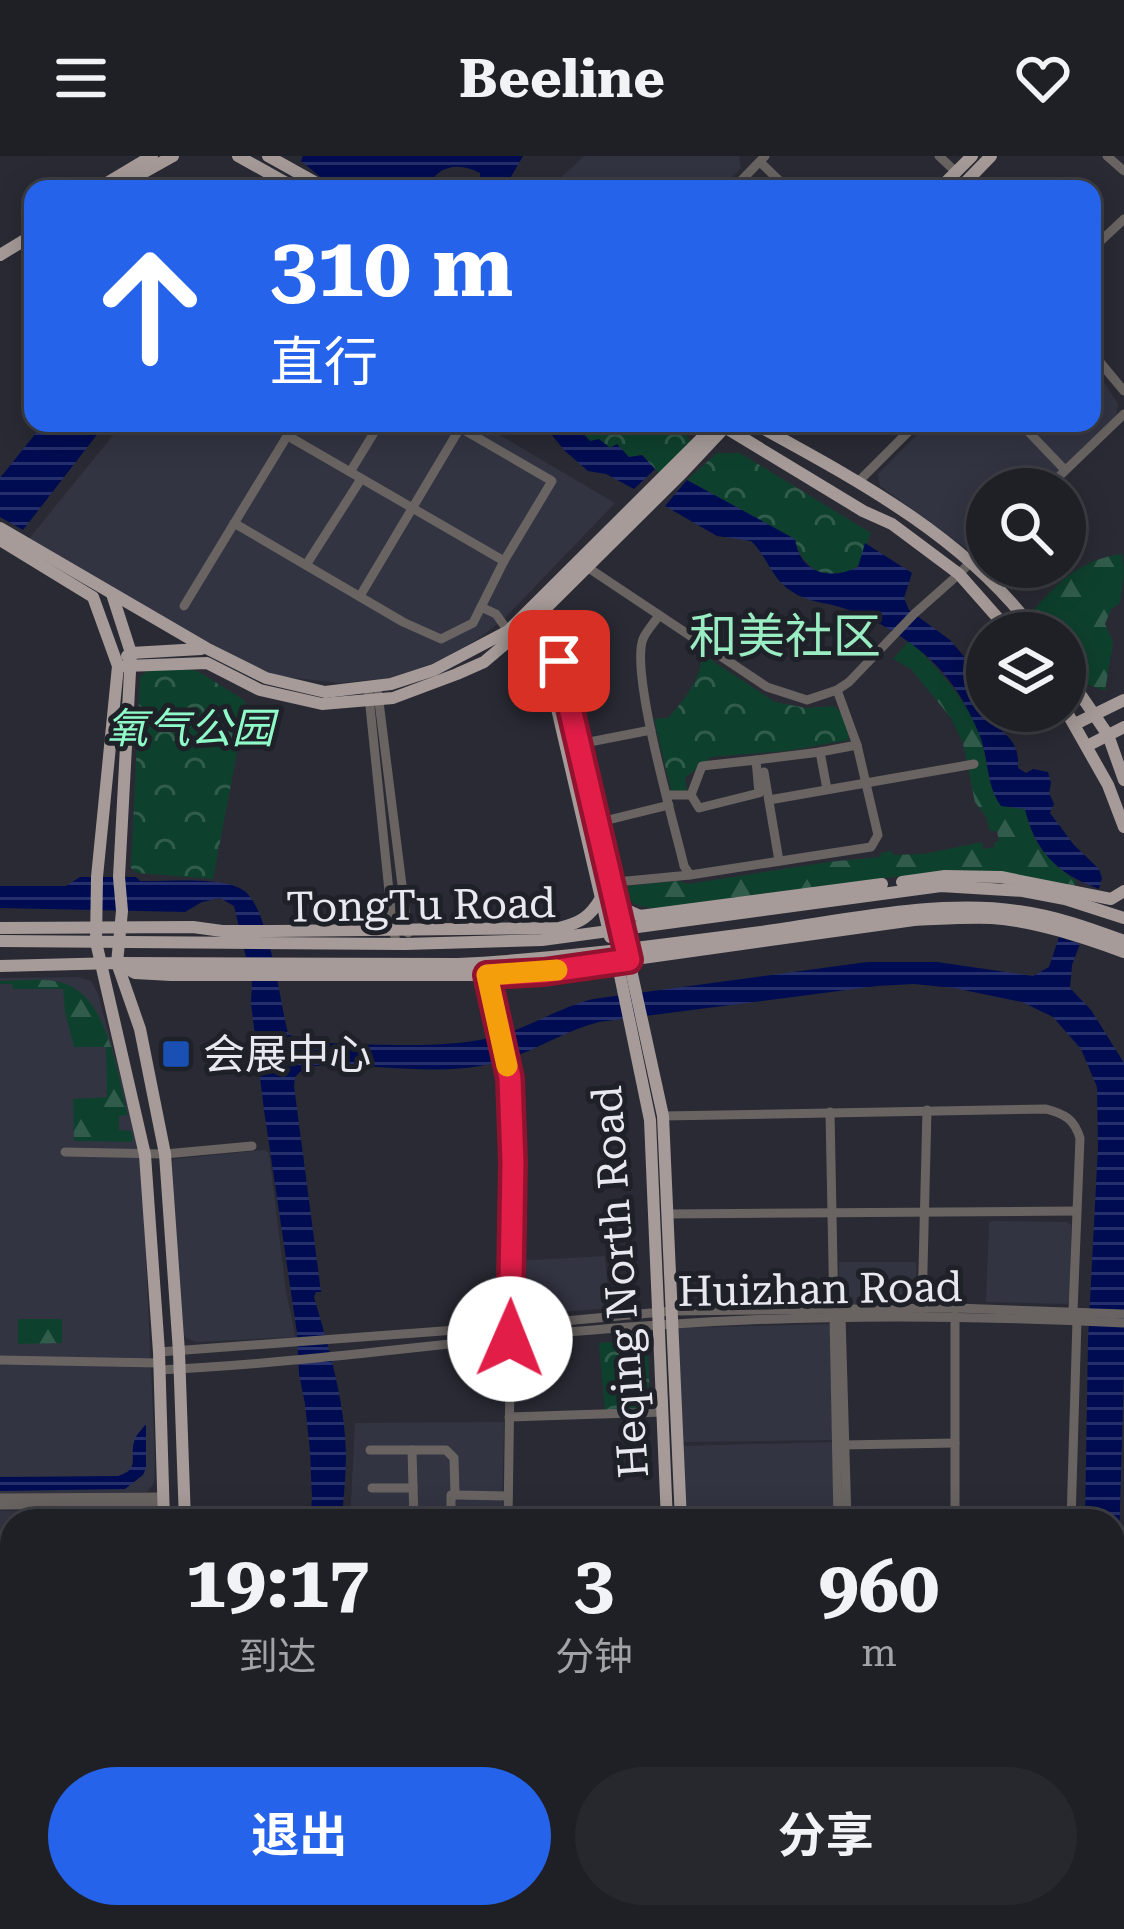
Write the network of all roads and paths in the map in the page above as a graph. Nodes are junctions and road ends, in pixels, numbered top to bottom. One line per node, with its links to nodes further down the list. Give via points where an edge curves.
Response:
1 (152, 156): 8 (main road)
2 (173, 156): 8 (main road)
3 (238, 156): 7 (main road)
4 (939, 156): 12 (street)
5 (991, 156): 13 (main road)
6 (1107, 156): 9 (street)
7 (267, 161): 11 (main road)
8 (137, 171): 10 (main road)
9 (1124, 171)
10 (124, 180)
11 (307, 180)
12 (959, 180)
13 (965, 180)
14 (1124, 219): 15 (street)
15 (1101, 241)
16 (1101, 363): 17 (street)
17 (1124, 391)
18 (1124, 414): 30 (street)
19 (290, 432): 28 (street)
20 (374, 432): 31 (street)
21 (452, 432): 35 (street)
22 (468, 432): 40 (street, via 552,481)
23 (713, 432): 34 (main road)
24 (734, 432): 44 (main road, via 892,524)
25 (769, 432): 33 (main road)
26 (908, 432): 33 (street)
27 (1029, 432): 29 (street)
28 (288, 436): 31 (street); 36 (street)
29 (1063, 468)
30 (1067, 468)
31 (350, 472): 32 (street)
32 (362, 478): 35 (street); 41 (street)
33 (859, 481): 39 (main road)
34 (652, 495): 42 (main road); 54 (main road)
35 (412, 508): 40 (street); 47 (street)
36 (234, 524): 41 (street); 48 (street)
37 (0, 528): 46 (main road)
38 (0, 540): 56 (main road, via 93,597)
39 (966, 558)
40 (504, 561): 49 (street)
41 (307, 566): 47 (street)
42 (587, 566): 52 (main road); 53 (street)
43 (966, 566): 44 (street)
44 (959, 574): 50 (main road); 57 (street)
45 (997, 588): 51 (main road)
46 (112, 595): 55 (main road); 56 (main road)
47 (360, 596): 49 (street, via 440,639 473,623)
48 (184, 606)
49 (481, 607): 54 (street)
50 (992, 612)
51 (1021, 612)
52 (541, 613): 58 (main road, via 484,662 393,698); 67 (main road, Heqing North Road)
53 (659, 615): 57 (street, via 767,687 807,700); 64 (street, via 640,664)
54 (508, 631): 58 (main road)
55 (206, 648): 56 (main road); 58 (main road, via 266,678)
56 (126, 662): 58 (main road, via 207,663 260,690 322,704); 89 (main road); 93 (main road)
57 (837, 690): 68 (street)
58 (373, 693): 91 (street); 95 (street)
59 (1124, 700): 61 (main road)
60 (1086, 701): 61 (main road)
61 (1095, 713): 62 (main road); 66 (main road)
62 (1086, 718)
63 (1124, 727): 66 (main road)
64 (651, 730): 67 (street); 77 (street)
65 (1080, 732): 69 (main road)
66 (1108, 735): 69 (main road); 73 (main road)
67 (571, 746): 79 (main road, Heqing North Road); 83 (main road, Heqing North Road)
68 (857, 746): 70 (street); 74 (street)
69 (1088, 746): 80 (main road)
70 (820, 752): 71 (street); 75 (street)
71 (759, 760): 76 (street, via 702,766); 76 (street, via 759,794 699,808); 78 (street)
72 (974, 764): 74 (street)
73 (1124, 780)
74 (865, 782): 75 (street); 81 (street, via 878,835 871,847)
75 (827, 789): 78 (street)
76 (691, 795): 77 (street)
77 (668, 800): 79 (street); 82 (street)
78 (769, 800): 81 (street)
79 (596, 823): 83 (main road, Heqing North Road)
80 (1124, 827)
81 (779, 861): 82 (street)
82 (690, 875): 83 (street)
83 (603, 883): 86 (main road, Heqing North Road)
84 (1124, 891): 87 (main road)
85 (1070, 894): 86 (main road, via 1000,877 945,876 640,916); 87 (main road, TongTu Road); 92 (main road, TongTu Road, via 940,886)
86 (608, 899): 91 (main road, via 559,928); 92 (main road, Heqing North Road)
87 (1100, 903): 88 (main road, TongTu Road)
88 (1124, 918)
89 (97, 927): 90 (main road); 93 (main road, TongTu Road); 96 (main road, TongTu Road); 101 (main road)
90 (0, 928)
91 (409, 928): 95 (main road)
92 (615, 930): 95 (main road, TongTu Road, via 542,940); 99 (main road, Heqing North Road)
93 (118, 935): 95 (main road, TongTu Road); 100 (main road)
94 (1092, 935): 97 (main road); 98 (main road); 99 (main road, TongTu Road, via 1013,910 945,908)
95 (398, 939)
96 (0, 941)
97 (1124, 941)
98 (1124, 952)
99 (624, 962): 103 (main road, TongTu Road); 104 (main road, Heqing North Road)
100 (117, 963): 101 (main road, TongTu Road); 103 (main road, TongTu Road); 110 (main road, via 140,1029)
101 (100, 964): 102 (main road, TongTu Road); 111 (main road)
102 (0, 969)
103 (486, 969): 122 (street, via 510,1078)
104 (636, 1020): 107 (main road, Heqing North Road); 120 (main road, Heqing North Road)
105 (928, 1111): 106 (street); 112 (street, via 1064,1114 1080,1138); 113 (street)
106 (830, 1112): 107 (street); 114 (street)
107 (663, 1116): 115 (main road, Heqing North Road)
108 (252, 1146): 110 (street)
109 (65, 1152): 111 (street)
110 (165, 1154): 111 (street); 123 (main road)
111 (145, 1155): 125 (main road)
112 (1076, 1211): 113 (street); 118 (street)
113 (923, 1212): 114 (street); 116 (street)
114 (830, 1213): 115 (street); 119 (street)
115 (667, 1214): 120 (main road, Heqing North Road)
116 (922, 1309): 117 (street, Huizhan Road); 119 (street, Huizhan Road)
117 (956, 1313): 118 (street, Huizhan Road); 119 (street, Huizhan Road); 129 (street)
118 (1075, 1315): 121 (street, Huizhan Road); 148 (street)
119 (837, 1316): 120 (street, Huizhan Road); 130 (street)
120 (665, 1318): 122 (street, Huizhan Road); 127 (main road, Heqing North Road); 145 (main road, Heqing North Road)
121 (1124, 1318)
122 (510, 1333): 123 (street, Huizhan Road); 126 (street, Huizhan Road); 128 (street)
123 (179, 1352): 125 (street, Huizhan Road); 126 (main road)
124 (0, 1360): 125 (street, Huizhan Road)
125 (159, 1362): 126 (street, Huizhan Road); 137 (main road)
126 (179, 1369): 140 (main road)
127 (663, 1412): 128 (street); 144 (main road, Heqing North Road)
128 (509, 1417): 136 (street)
129 (955, 1443): 130 (street); 147 (street)
130 (840, 1445): 146 (street)
131 (370, 1450): 132 (street)
132 (412, 1450): 134 (street); 135 (street, via 446,1450 454,1458)
133 (372, 1487): 134 (street)
134 (413, 1488): 141 (street)
135 (455, 1495): 136 (street); 142 (street)
136 (508, 1496): 143 (street)
137 (163, 1500): 138 (street); 139 (main road)
138 (0, 1502)
139 (163, 1509)
140 (185, 1509)
141 (414, 1509)
142 (451, 1509)
143 (508, 1509)
144 (667, 1509)
145 (680, 1509)
146 (843, 1509)
147 (955, 1509)
148 (1071, 1509)

